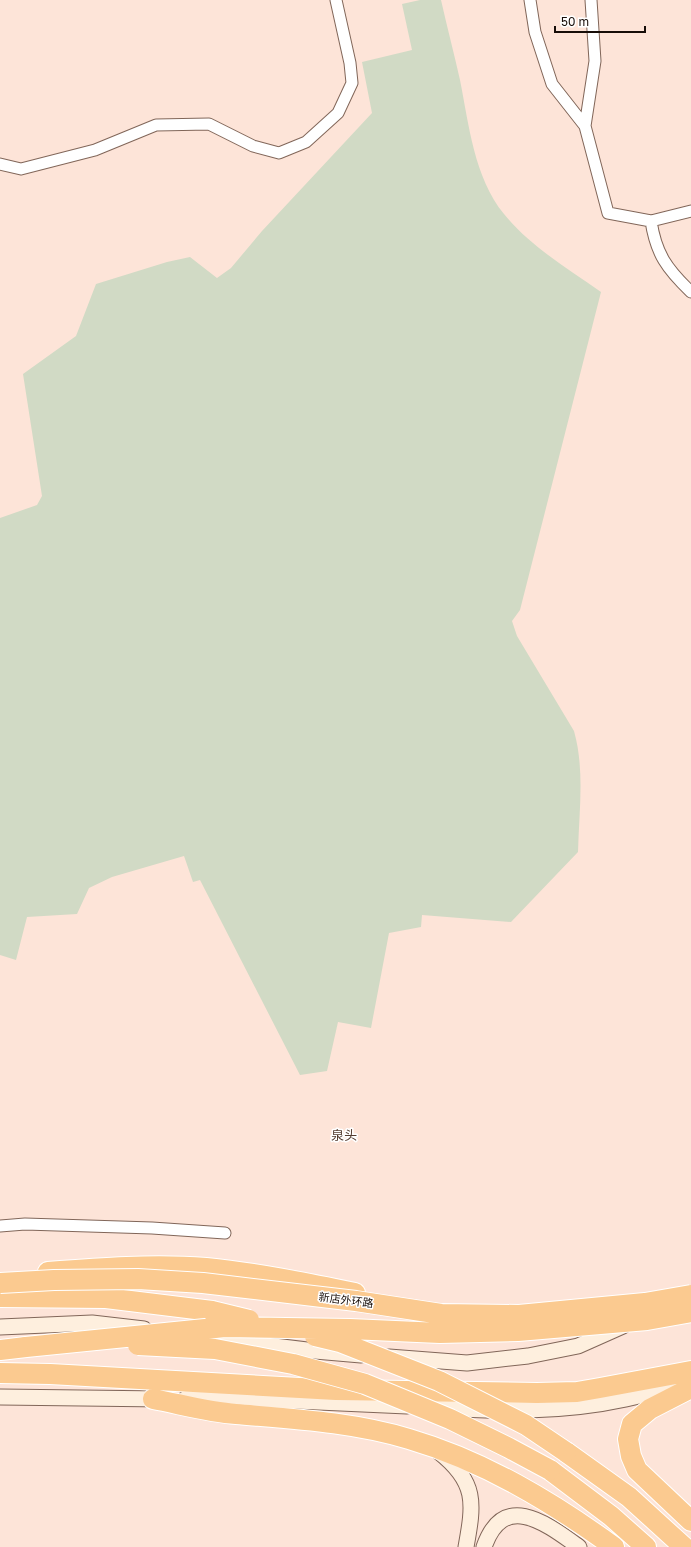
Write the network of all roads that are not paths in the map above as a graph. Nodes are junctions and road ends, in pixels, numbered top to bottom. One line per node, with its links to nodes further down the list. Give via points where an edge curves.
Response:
1 (336, 0): 5 (street, via 350,62 352,83 338,113 306,142 279,153 253,146 208,124 156,125 95,150 21,169)
2 (530, 0): 4 (street, via 535,32 552,84)
3 (591, 0): 4 (street, via 595,61)
4 (586, 126): 7 (street, via 608,213)
5 (0, 164)
6 (691, 211): 7 (street)
7 (651, 221): 8 (street, via 662,259 675,277)
8 (691, 292)
9 (0, 1226): 10 (street, via 25,1224)
10 (225, 1233)
11 (0, 1276): 15 (highway, via 154,1266 205,1268 274,1277)
12 (0, 1283): 13 (highway, 新店外环路, bridge, via 138,1279 203,1283 441,1314 519,1315)
13 (691, 1296): 16 (main road)
14 (0, 1297): 34 (highway, bridge, via 106,1298 212,1310 340,1342 439,1381 526,1425 629,1497)
15 (391, 1300): 16 (main road, via 550,1336)
16 (656, 1310): 18 (main road, via 578,1346 528,1356 467,1363 315,1351 92,1323)
17 (691, 1312): 19 (highway, bridge, via 647,1320 518,1331 440,1333 225,1327)
18 (0, 1327)
19 (26, 1347): 20 (highway); 33 (highway, bridge, via 135,1345 215,1349 293,1364 365,1384 450,1420 550,1470 611,1516)
20 (0, 1350)
21 (691, 1371): 25 (highway, via 623,1385 552,1393)
22 (0, 1373): 25 (highway, via 50,1374)
23 (691, 1381): 25 (main road, via 626,1399 577,1407 525,1411 274,1400)
24 (691, 1388): 28 (highway, via 650,1409 632,1424 628,1439 637,1470)
25 (152, 1390): 26 (main road); 27 (highway, via 234,1414 351,1427)
26 (0, 1397)
27 (430, 1446): 29 (main road, via 457,1470 470,1491 472,1516); 32 (highway, via 485,1469 538,1496)
28 (691, 1521)
29 (466, 1547)
30 (484, 1547): 31 (main road, via 492,1528 498,1522 519,1516 527,1516 542,1522)
31 (579, 1547)
32 (614, 1547)
33 (646, 1547)
34 (684, 1547)

